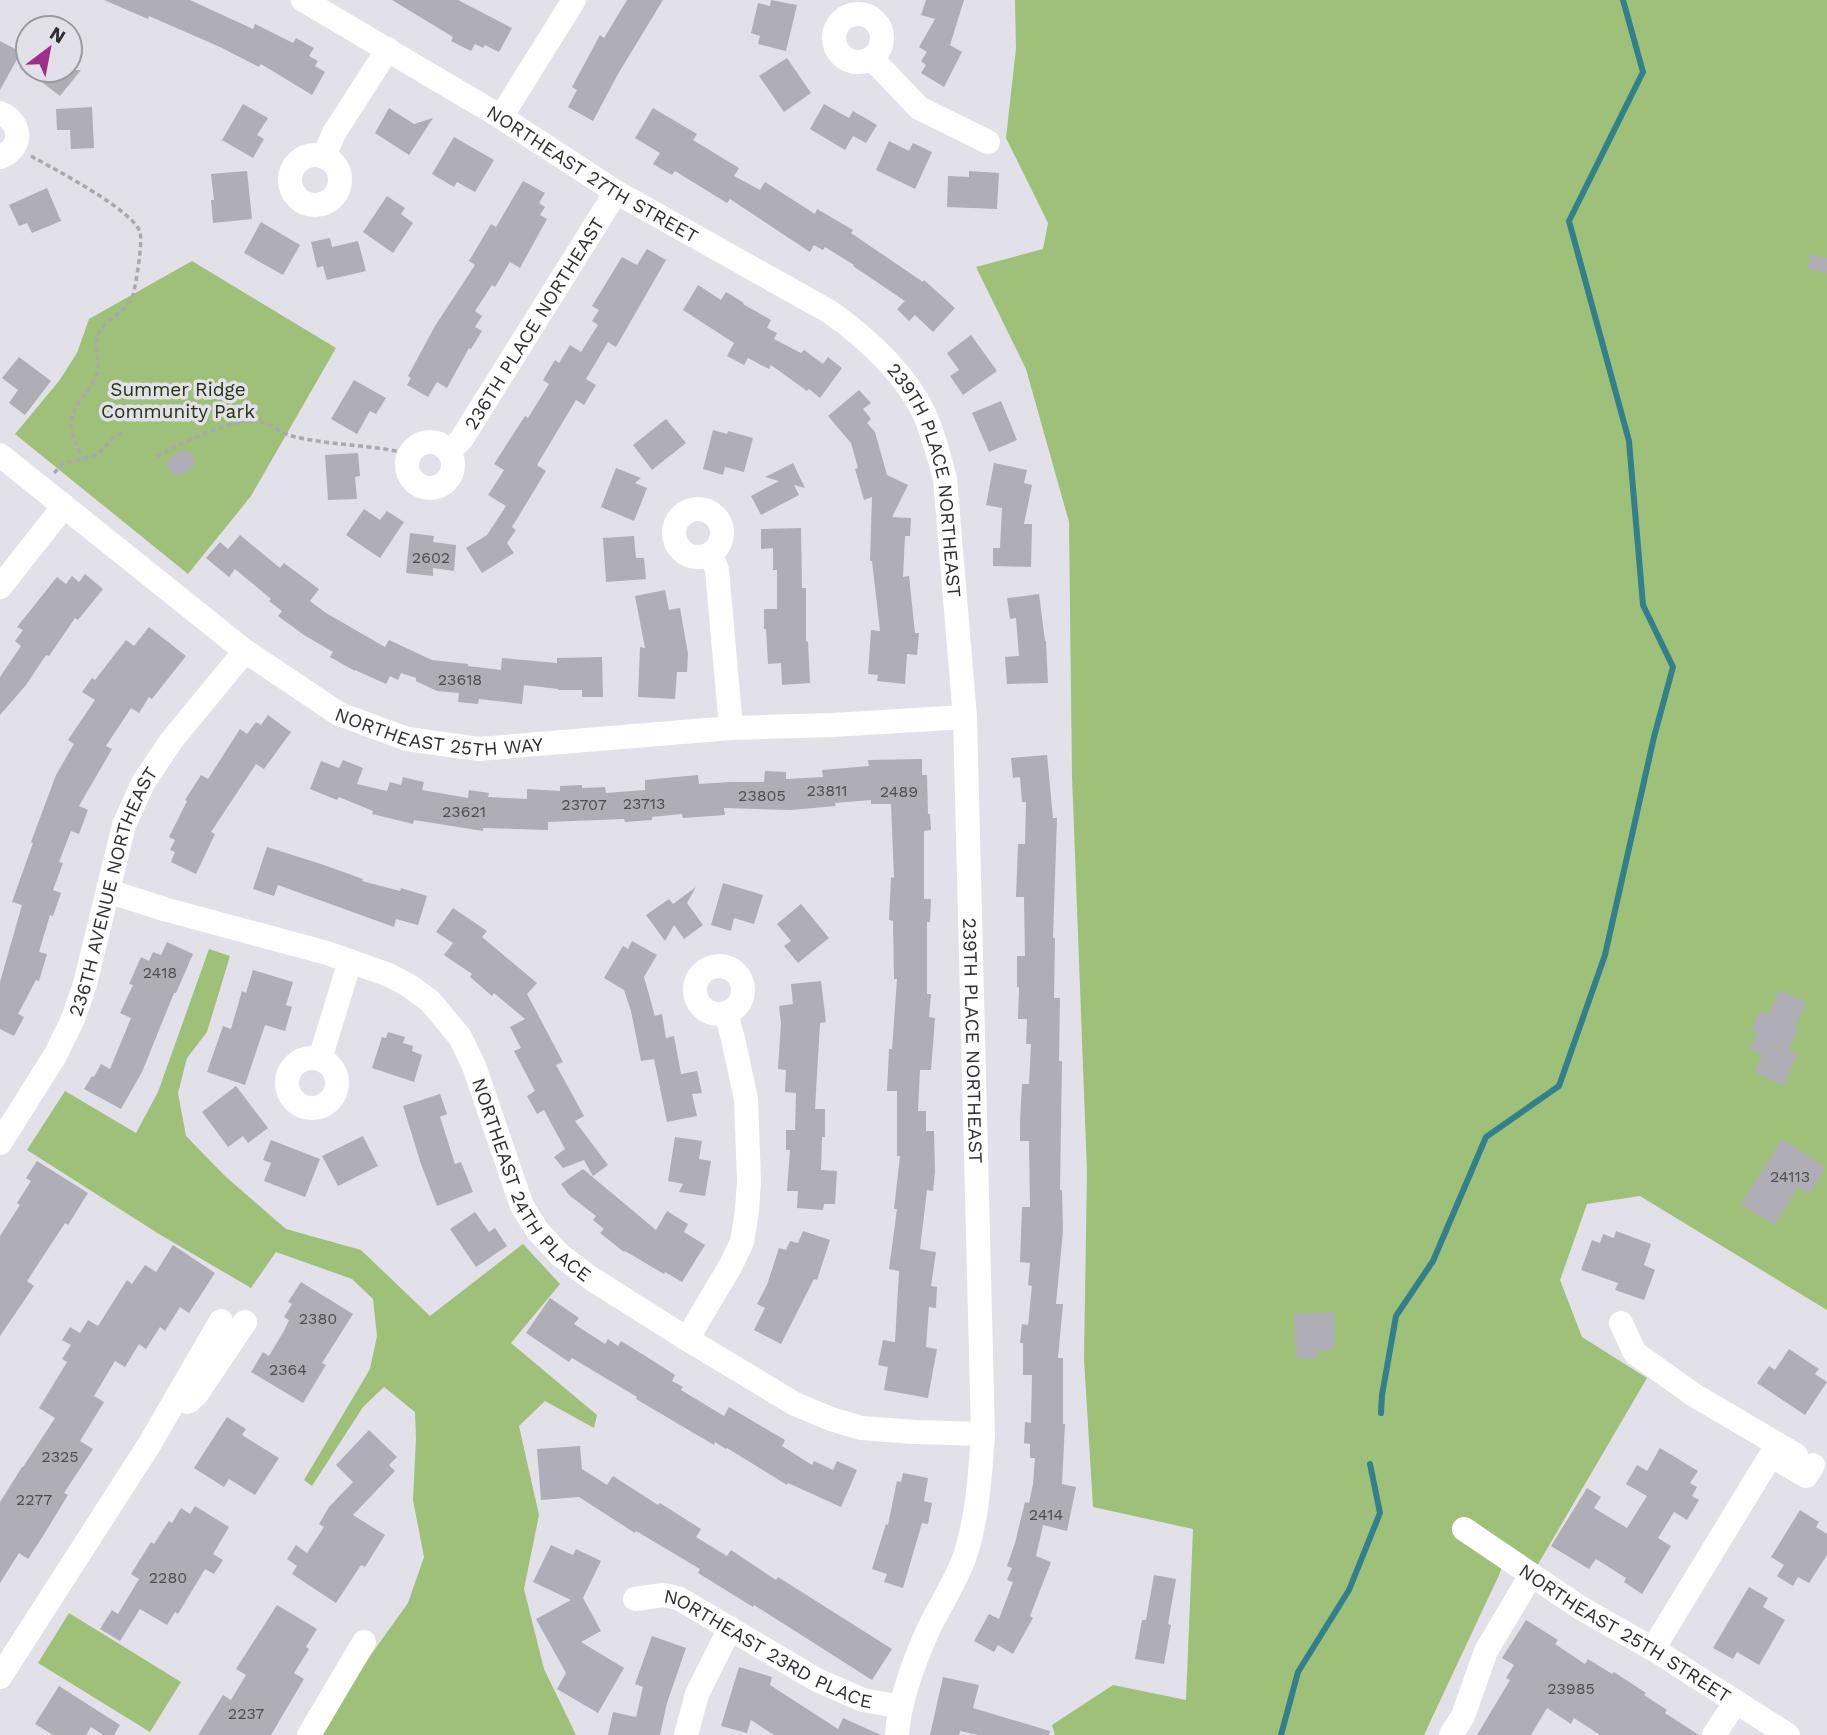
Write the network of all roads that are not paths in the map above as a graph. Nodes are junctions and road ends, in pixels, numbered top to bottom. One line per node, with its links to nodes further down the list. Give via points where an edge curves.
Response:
1 (303, 0): 4 (street, NORTHEAST 27TH STREET)
2 (574, 0): 7 (street)
3 (875, 9): 5 (street, via 882,39); 5 (street, via 848,16 837,26 834,41 847,60)
4 (388, 49): 7 (street, NORTHEAST 27TH STREET); 10 (street)
5 (870, 59): 8 (street, via 919,108)
6 (0, 113): 9 (street, via 16,127)
7 (500, 117): 11 (street, NORTHEAST 27TH STREET)
8 (988, 142)
9 (7, 152)
10 (324, 156)
11 (616, 192): 12 (street, NORTHEAST 27TH STREET, via 830,312); 13 (street, 236TH PLACE NORTHEAST, via 461,440)
12 (878, 352): 19 (street, 239TH PLACE NORTHEAST, via 922,409 945,479)
13 (449, 451): 13 (street, 236TH PLACE NORTHEAST, via 421,443 409,454 409,476 428,488 448,480 453,466)
14 (0, 455): 15 (street, NORTHEAST 25TH WAY)
15 (64, 506): 17 (street); 18 (street, NORTHEAST 25TH WAY)
16 (711, 554): 20 (street, via 717,570)
17 (0, 587)
18 (245, 651): 20 (street, NORTHEAST 25TH WAY, via 339,714 407,739 479,749); 21 (street, 236TH AVENUE NORTHEAST, via 171,741 143,783 124,825)
19 (965, 717): 20 (street, NORTHEAST 25TH WAY); 29 (street, 239TH PLACE NORTHEAST)
20 (732, 728)
21 (108, 891): 22 (street, NORTHEAST 24TH PLACE); 25 (street, 236TH AVENUE NORTHEAST, via 73,1018)
22 (350, 961): 24 (street); 28 (street, NORTHEAST 24TH PLACE, via 408,985 430,1001 460,1037 522,1206 537,1230 589,1277)
23 (726, 1013): 28 (street, via 746,1099 747,1211 731,1265)
24 (320, 1059)
25 (0, 1143)
26 (233, 1322): 37 (street)
27 (1620, 1323): 30 (street, via 1635,1353 1694,1395)
28 (687, 1339): 29 (street, NORTHEAST 24TH PLACE, via 794,1404 831,1419 861,1428)
29 (983, 1434): 39 (street, 239TH PLACE NORTHEAST, via 975,1519 964,1556 925,1638)
30 (1820, 1469): 36 (street, via 1806,1476 1771,1455)
31 (1464, 1529): 32 (street, NORTHEAST 25TH STREET)
32 (1531, 1575): 36 (street, NORTHEAST 25TH STREET); 43 (street, via 1486,1651)
33 (635, 1599): 34 (street, NORTHEAST 23RD PLACE, via 678,1598)
34 (730, 1628): 39 (street, NORTHEAST 23RD PLACE, via 829,1686 863,1700); 41 (street, via 697,1694)
35 (363, 1642): 40 (street)
36 (1653, 1649): 38 (street, NORTHEAST 25TH STREET)
37 (0, 1677)
38 (1735, 1703): 44 (street); 45 (street, NORTHEAST 25TH STREET)
39 (901, 1707): 42 (street, 239TH PLACE NORTHEAST)
40 (309, 1735)
41 (686, 1735)
42 (897, 1735)
43 (1451, 1735)
44 (1714, 1735)
45 (1788, 1735)

